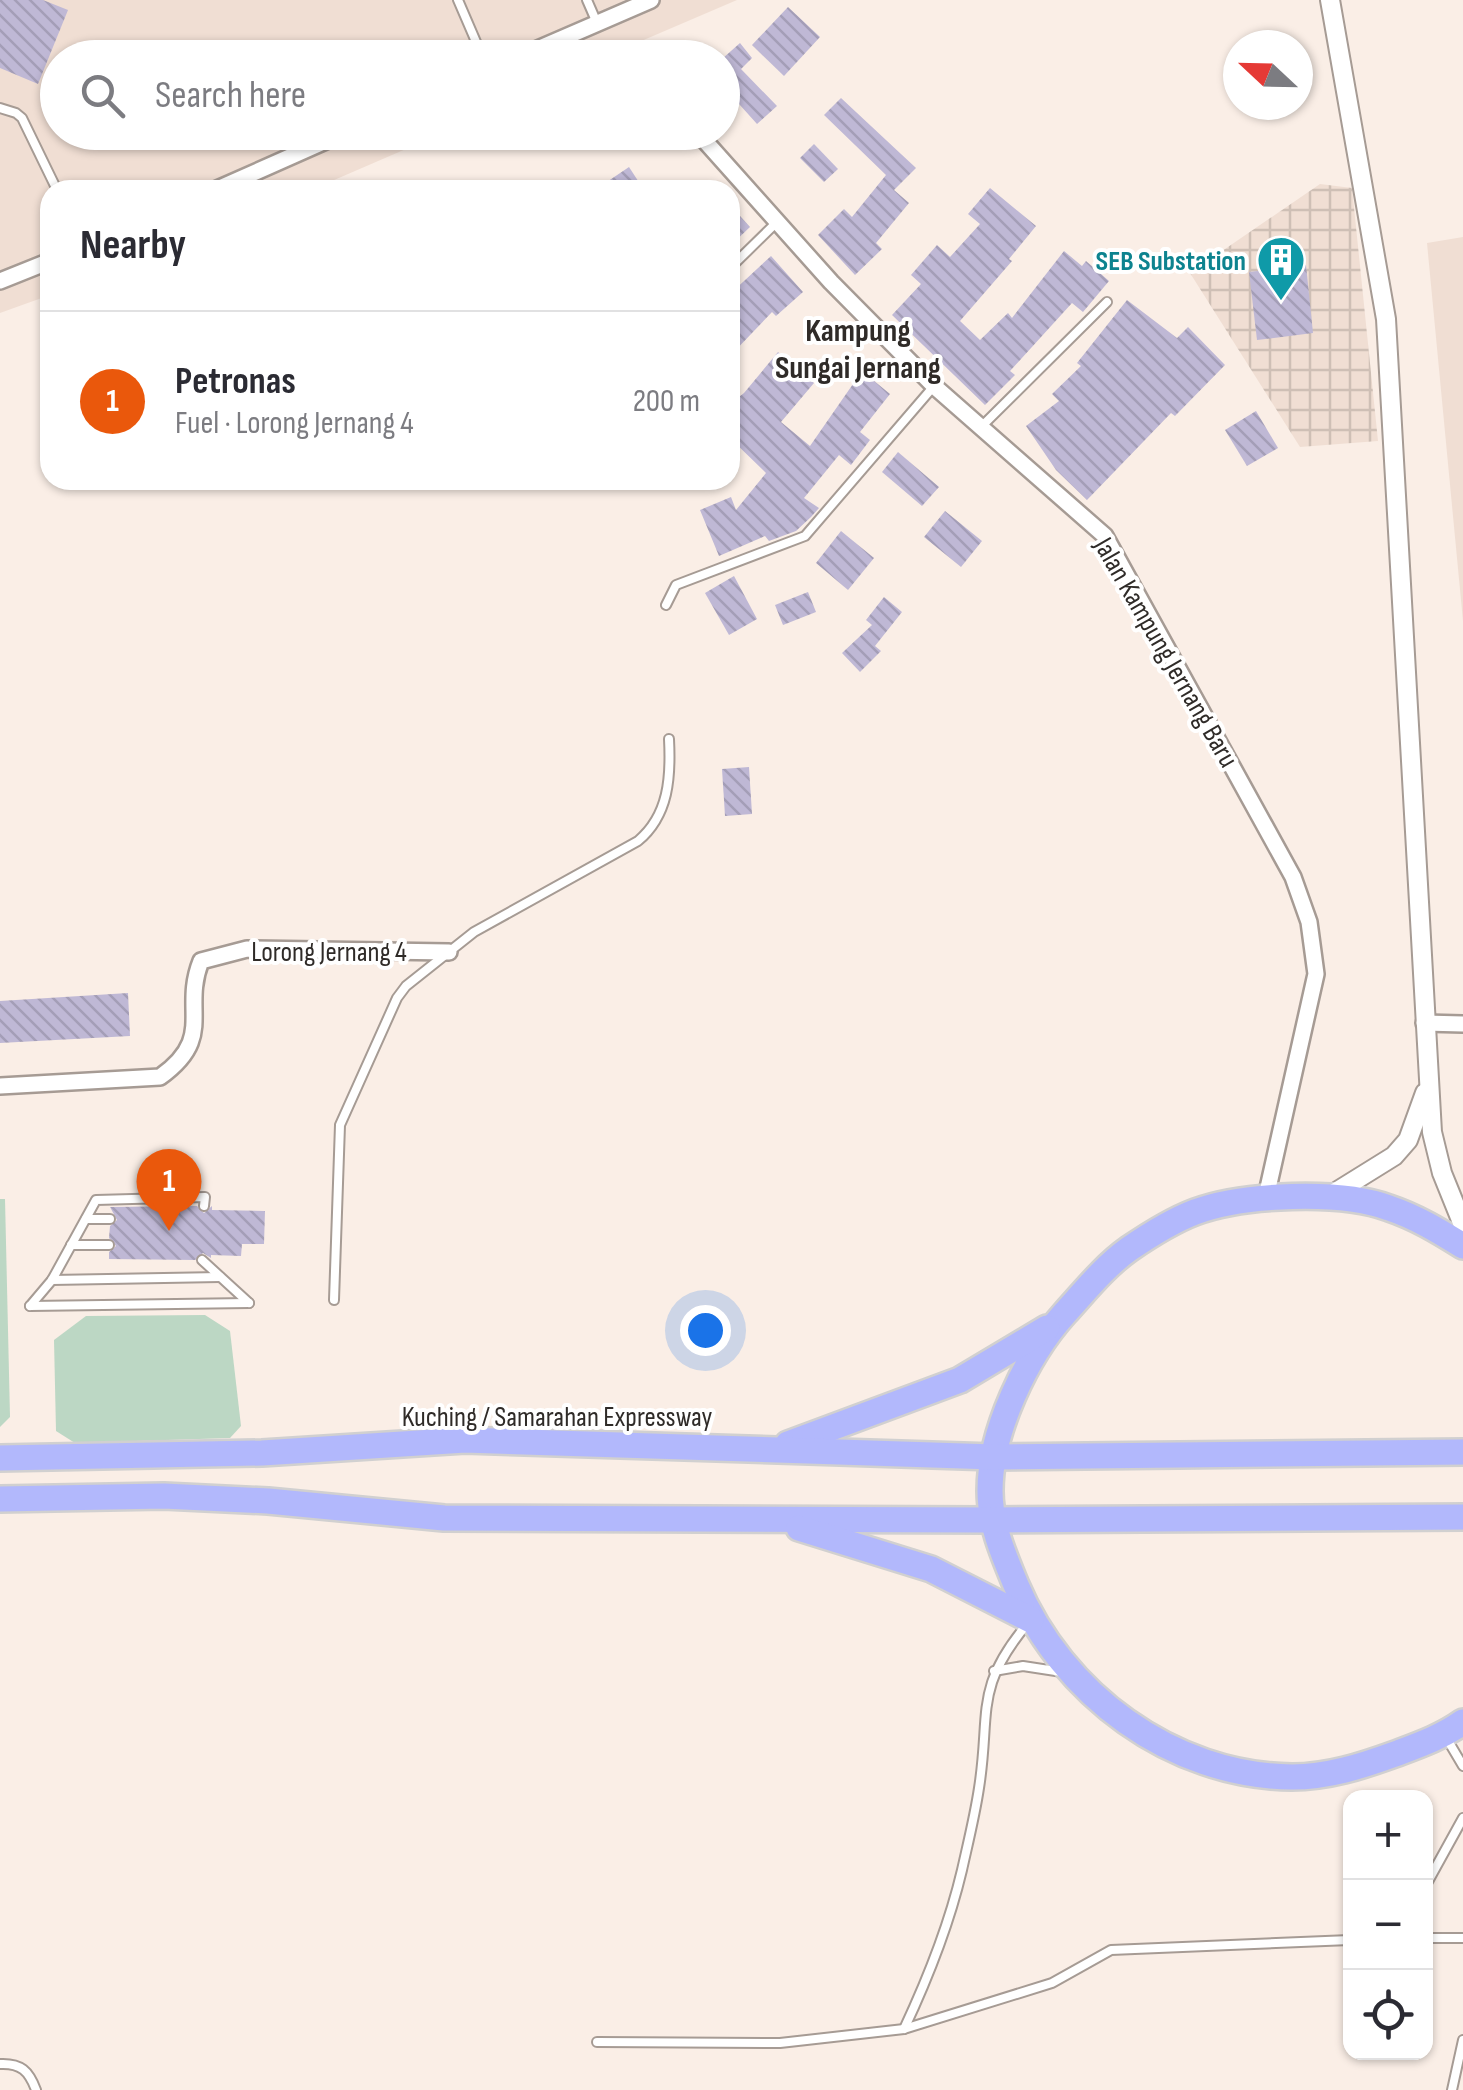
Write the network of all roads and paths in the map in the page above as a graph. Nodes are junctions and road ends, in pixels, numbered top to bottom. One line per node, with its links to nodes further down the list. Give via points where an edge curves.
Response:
1 (458, 0): 6 (lane)
2 (587, 0): 5 (lane)
3 (651, 0): 5 (street)
4 (1330, 0): 25 (street, via 1386,320)
5 (597, 22): 7 (street)
6 (475, 40)
7 (556, 40)
8 (0, 108): 11 (lane, via 22,118)
9 (305, 150): 12 (street)
10 (713, 150): 14 (street, Jalan Kampung Jernang Baru)
11 (51, 180)
12 (238, 180)
13 (740, 180): 15 (street, Jalan Kampung Jernang Baru)
14 (740, 180)
15 (777, 222): 16 (lane); 20 (street, Jalan Kampung Jernang Baru)
16 (740, 258)
17 (40, 265): 18 (street)
18 (0, 280)
19 (1107, 302): 21 (lane)
20 (934, 386): 21 (street, Jalan Kampung Jernang Baru); 22 (lane, via 805,536 676,585)
21 (981, 427): 29 (street, Jalan Kampung Jernang Baru, via 1104,536 1293,877 1309,922 1316,974)
22 (666, 606)
23 (670, 739): 24 (lane, via 670,785 652,830)
24 (449, 952): 28 (street, Lorong Jernang 4, via 216,955 201,960 196,974 193,1043 160,1077); 41 (lane, via 397,998 340,1126)
25 (1424, 1023): 26 (street); 27 (street)
26 (1463, 1024)
27 (1429, 1083): 30 (street, via 1408,1140 1394,1156); 34 (street, via 1435,1146)
28 (0, 1086)
29 (1266, 1197): 30 (highway); 42 (highway, via 1195,1212 1128,1250)
30 (1327, 1198): 37 (highway, via 1385,1206)
31 (204, 1206): 32 (lane, via 204,1197 96,1200)
32 (86, 1219): 33 (lane); 35 (lane)
33 (110, 1219)
34 (1463, 1225)
35 (71, 1245): 36 (lane); 40 (lane)
36 (109, 1245)
37 (1463, 1246)
38 (202, 1260): 39 (lane)
39 (220, 1277): 40 (lane); 40 (lane, via 249,1303 30,1306)
40 (52, 1280)
41 (334, 1300)
42 (1056, 1322): 43 (highway, via 960,1380); 45 (highway, via 1016,1388)
43 (774, 1450): 45 (highway, Kuching / Samarahan Expressway); 46 (highway, Kuching / Samarahan Expressway, via 465,1440 262,1453)
44 (1463, 1452): 45 (highway, Kuching / Samarahan Expressway)
45 (994, 1456): 50 (highway)
46 (0, 1458)
47 (0, 1499): 49 (highway, via 164,1496 444,1518)
48 (1463, 1516): 50 (highway)
49 (771, 1519): 50 (highway); 51 (highway, via 931,1569)
50 (993, 1520): 51 (highway)
51 (1031, 1620): 52 (lane); 53 (highway)
52 (994, 1671): 53 (lane, via 1023,1666); 61 (lane, via 961,1874)
53 (1071, 1674): 54 (highway, via 1128,1724 1168,1748 1249,1772 1335,1773)
54 (1454, 1728): 55 (lane)
55 (1463, 1766)
56 (1463, 1818): 57 (lane)
57 (1429, 1880)
58 (1433, 1938): 59 (lane)
59 (1463, 1938)
60 (1343, 1940): 61 (lane, via 1111,1950 1052,1982)
61 (904, 2029): 63 (lane, via 780,2044)
62 (1463, 2040): 66 (lane)
63 (597, 2042)
64 (0, 2064): 65 (lane, via 30,2072)
65 (36, 2090)
66 (1452, 2090)

